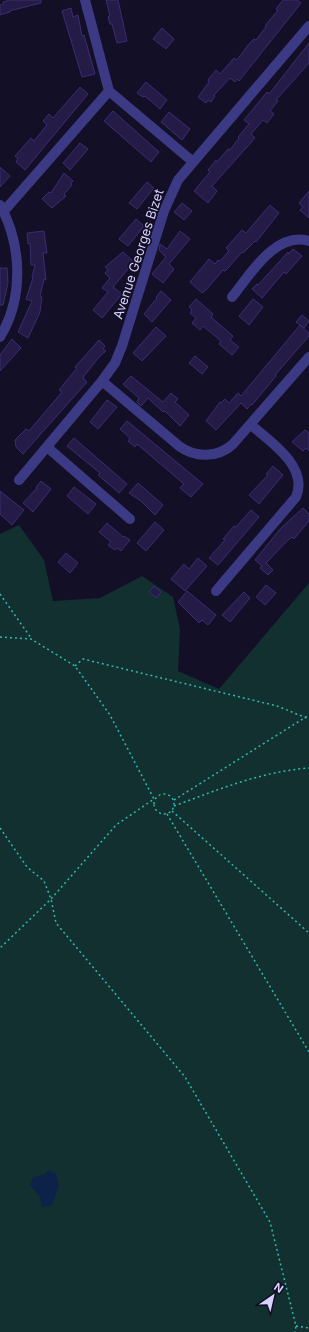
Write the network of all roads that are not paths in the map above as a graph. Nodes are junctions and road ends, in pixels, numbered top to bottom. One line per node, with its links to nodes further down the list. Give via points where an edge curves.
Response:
1 (85, 0): 3 (street)
2 (309, 26): 4 (street, Avenue Georges Bizet)
3 (109, 91): 4 (street); 5 (street)
4 (192, 161): 10 (street, Avenue Georges Bizet, via 170,194 122,346)
5 (2, 208): 8 (street, via 15,248 17,276 12,311)
6 (309, 241): 7 (street, via 293,240 275,248)
7 (232, 296)
8 (0, 337)
9 (309, 359): 11 (street)
10 (102, 381): 11 (street, via 175,444 193,453 210,454 223,451); 12 (street, Avenue Georges Bizet)
11 (251, 424): 15 (street, via 295,462 301,476 300,486 296,497)
12 (47, 447): 13 (street, Avenue Georges Bizet); 14 (street)
13 (19, 480)
14 (130, 519)
15 (216, 591)

